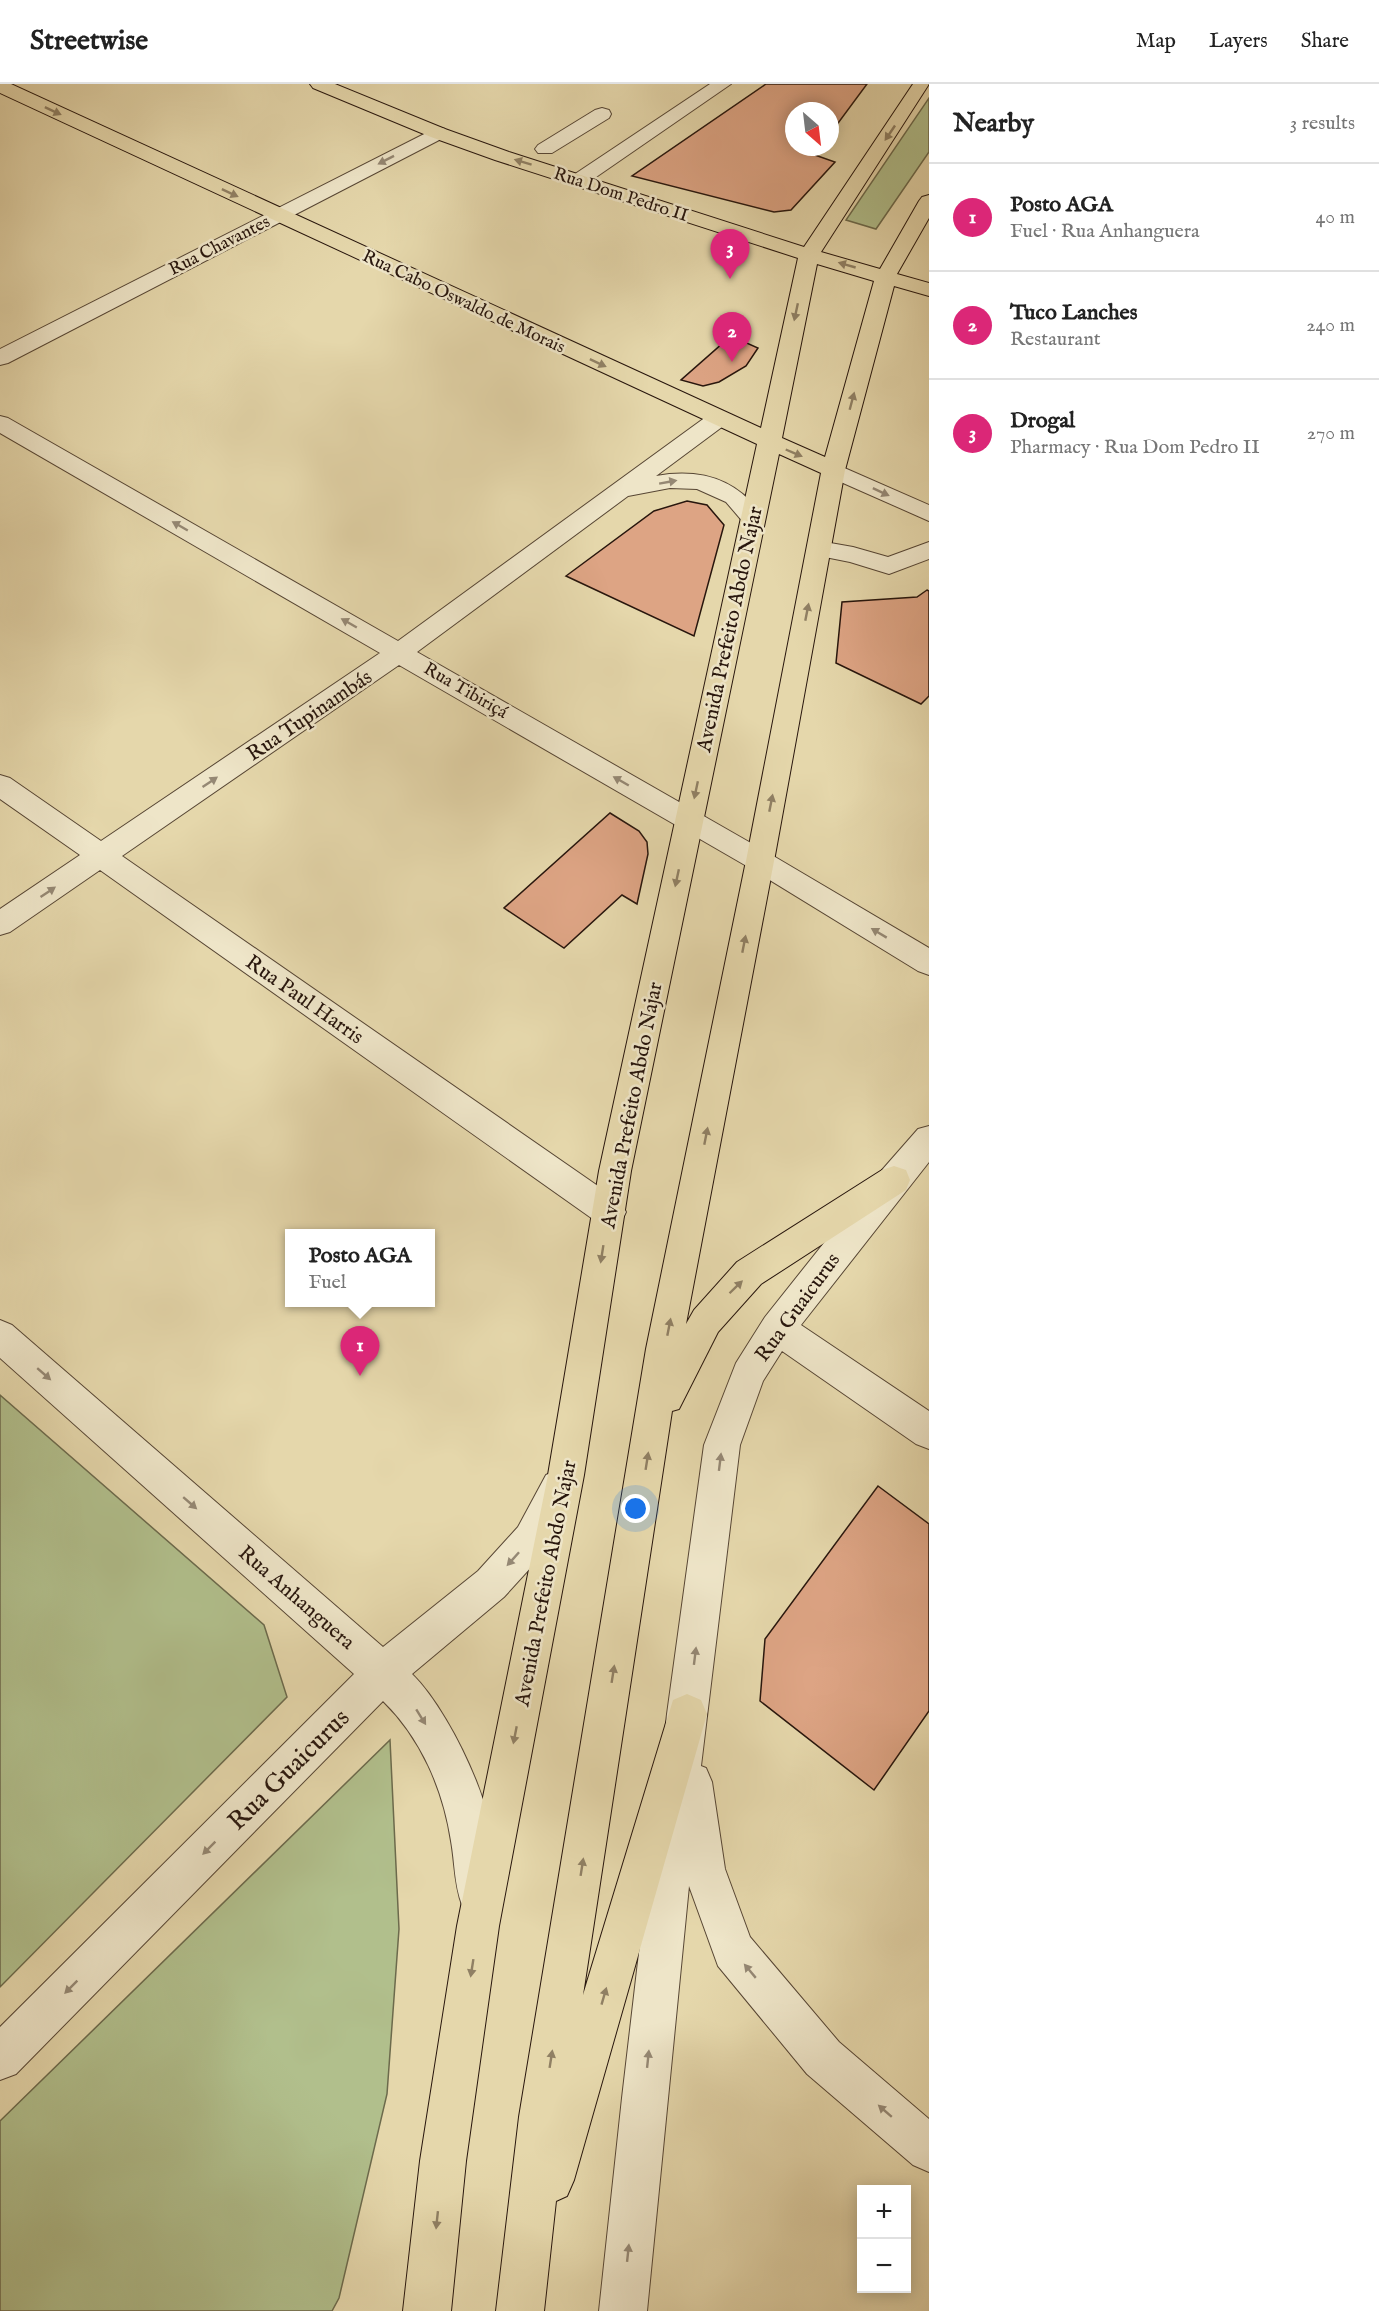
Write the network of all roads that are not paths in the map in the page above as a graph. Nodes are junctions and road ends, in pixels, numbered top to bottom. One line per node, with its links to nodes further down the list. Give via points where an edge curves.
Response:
1 (319, 84): 6 (main road, Rua Dom Pedro II)
2 (722, 84): 9 (street)
3 (922, 84): 13 (main road, Avenida Prefeito Abdo Najar, one-way to 13)
4 (0, 86): 12 (main road, Rua Cabo Oswaldo de Morais, one-way to 12)
5 (602, 114): 7 (street)
6 (438, 133): 10 (main road, Rua Dom Pedro II, one-way to 6); 12 (street, Rua Chavantes, one-way to 12)
7 (572, 133): 8 (street); 9 (street)
8 (545, 149)
9 (623, 150): 10 (street)
10 (579, 180): 13 (main road, Rua Dom Pedro II)
11 (929, 201): 14 (main road)
12 (278, 215): 16 (street, Rua Chavantes); 17 (main road, Rua Cabo Oswaldo de Morais, one-way to 17)
13 (809, 255): 14 (main road, Rua Dom Pedro II, one-way to 13); 19 (main road, Avenida Prefeito Abdo Najar, one-way to 19)
14 (886, 276): 15 (main road, Rua Dom Pedro II); 20 (main road, one-way to 14)
15 (929, 290)
16 (0, 358)
17 (718, 418): 19 (main road, Rua Cabo Oswaldo de Morais); 21 (street, Rua Tupinambás)
18 (0, 423): 26 (street, Rua Tibiriçá, one-way to 18)
19 (768, 441): 20 (main road, Rua Cabo Oswaldo de Morais, one-way to 20); 23 (main road, Avenida Prefeito Abdo Najar)
20 (833, 470): 22 (street, Rua Cabo Oswaldo de Morais, one-way to 22); 24 (main road)
21 (612, 497): 23 (street, Rua Tupinambás, one-way to 23, via 677,480 708,483 735,497); 26 (street, Rua Tupinambás)
22 (929, 514)
23 (752, 518): 28 (main road, Avenida Prefeito Abdo Najar, one-way to 28)
24 (819, 549): 25 (street, via 889,566); 30 (main road, one-way to 24)
25 (929, 550)
26 (400, 652): 28 (street, Rua Tibiriçá, one-way to 26); 29 (street, Rua Tupinambás, one-way to 26)
27 (0, 785): 29 (street, Rua Paul Harris)
28 (690, 821): 30 (street, Rua Tibiriçá); 35 (main road, Avenida Prefeito Abdo Najar, one-way to 35)
29 (101, 856): 31 (street, Rua Tupinambás, one-way to 29); 35 (street, Rua Paul Harris)
30 (760, 861): 32 (street, Rua Tibiriçá, one-way to 30); 38 (main road, one-way to 30, via 664,1349)
31 (0, 924)
32 (929, 963)
33 (929, 1139): 34 (street, Rua Guaicurus)
34 (894, 1180): 36 (street, Rua Guaicurus); 38 (main road, one-way to 34, via 706,1322 726,1296 749,1274)
35 (609, 1212): 40 (main road, Avenida Prefeito Abdo Najar, one-way to 40)
36 (777, 1328): 39 (street); 42 (street, Rua Guaicurus, one-way to 36, via 722,1445 748,1374)
37 (0, 1336): 41 (street, Rua Anhanguera, one-way to 41)
38 (653, 1426): 46 (main road, one-way to 38, via 542,2117)
39 (929, 1432)
40 (566, 1475): 41 (street, Rua Guaicurus, one-way to 41, via 531,1539 491,1584); 43 (main road, Avenida Prefeito Abdo Najar, one-way to 43)
41 (383, 1673): 43 (street, Rua Anhanguera, one-way to 43, via 414,1706 464,1797 476,1858); 44 (street, Rua Guaicurus, one-way to 44)
42 (687, 1714): 45 (street, one-way to 42, via 823,2058 733,1951 704,1869 692,1792); 46 (main road, one-way to 42); 48 (street, one-way to 42)
43 (478, 1926): 47 (main road, Avenida Prefeito Abdo Najar, one-way to 47, via 443,2161)
44 (0, 2058)
45 (929, 2150)
46 (522, 2292)
47 (427, 2311)
48 (623, 2311)

